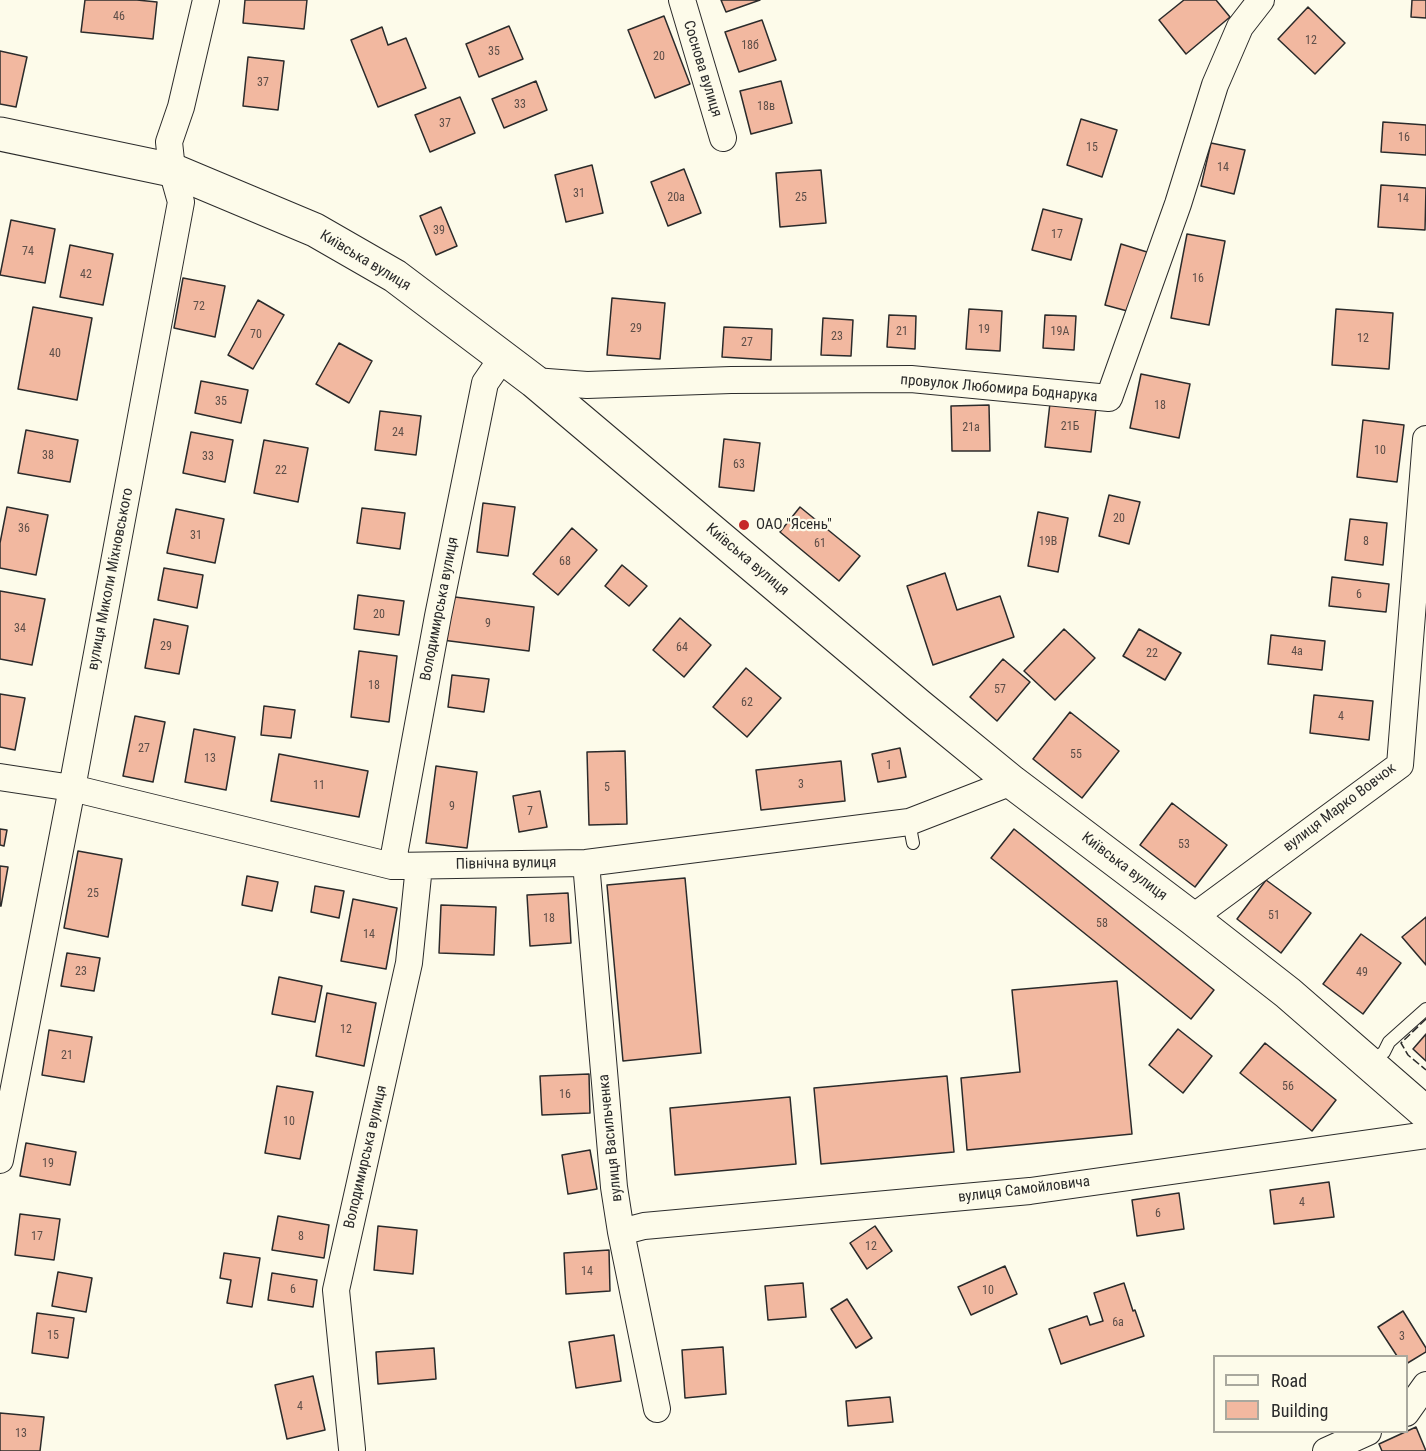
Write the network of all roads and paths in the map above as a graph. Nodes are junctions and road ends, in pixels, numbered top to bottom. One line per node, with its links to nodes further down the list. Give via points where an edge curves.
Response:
1 (206, 0): 6 (street, вулиця Миколи Міхновського, via 169,142)
2 (682, 0): 5 (street, Соснова вулиця)
3 (1261, 0): 8 (street, провулок Любомира Боднарука, via 1240,27 1215,85 1178,204 1109,398 911,379 587,385)
4 (0, 134): 6 (main road, Київська вулиця)
5 (723, 138)
6 (172, 170): 7 (main road, Київська вулиця, via 315,230 395,276); 12 (street, вулиця Миколи Міхновського, via 180,202)
7 (503, 357): 8 (main road, Київська вулиця); 14 (street, Володимирська вулиця, via 485,383)
8 (534, 381): 11 (main road, Київська вулиця)
9 (1426, 439): 16 (street, вулиця Марко Вовчок, via 1400,765)
10 (0, 777): 12 (street, Північна вулиця)
11 (1012, 782): 13 (street, Північна вулиця, via 911,832); 16 (main road, Київська вулиця)
12 (72, 789): 14 (street, Північна вулиця); 21 (street, вулиця Миколи Міхновського)
13 (586, 863): 15 (street, Північна вулиця); 22 (street, вулиця Васильченка)
14 (392, 866): 15 (street, Північна вулиця)
15 (419, 866): 27 (street, Володимирська вулиця, via 409,963 336,1290)
16 (1192, 918): 18 (main road, Київська вулиця, via 1288,993)
17 (1426, 1009): 18 (lane)
18 (1369, 1064): 19 (main road, Київська вулиця)
19 (1426, 1113)
20 (1426, 1135): 22 (street, вулиця Самойловича, via 1030,1191 644,1226)
21 (0, 1160)
22 (621, 1232): 24 (street, вулиця Васильченка)
23 (1426, 1385): 25 (street)
24 (657, 1409)
25 (1408, 1412)
26 (1364, 1433): 28 (street)
27 (352, 1449)
28 (1326, 1451)

